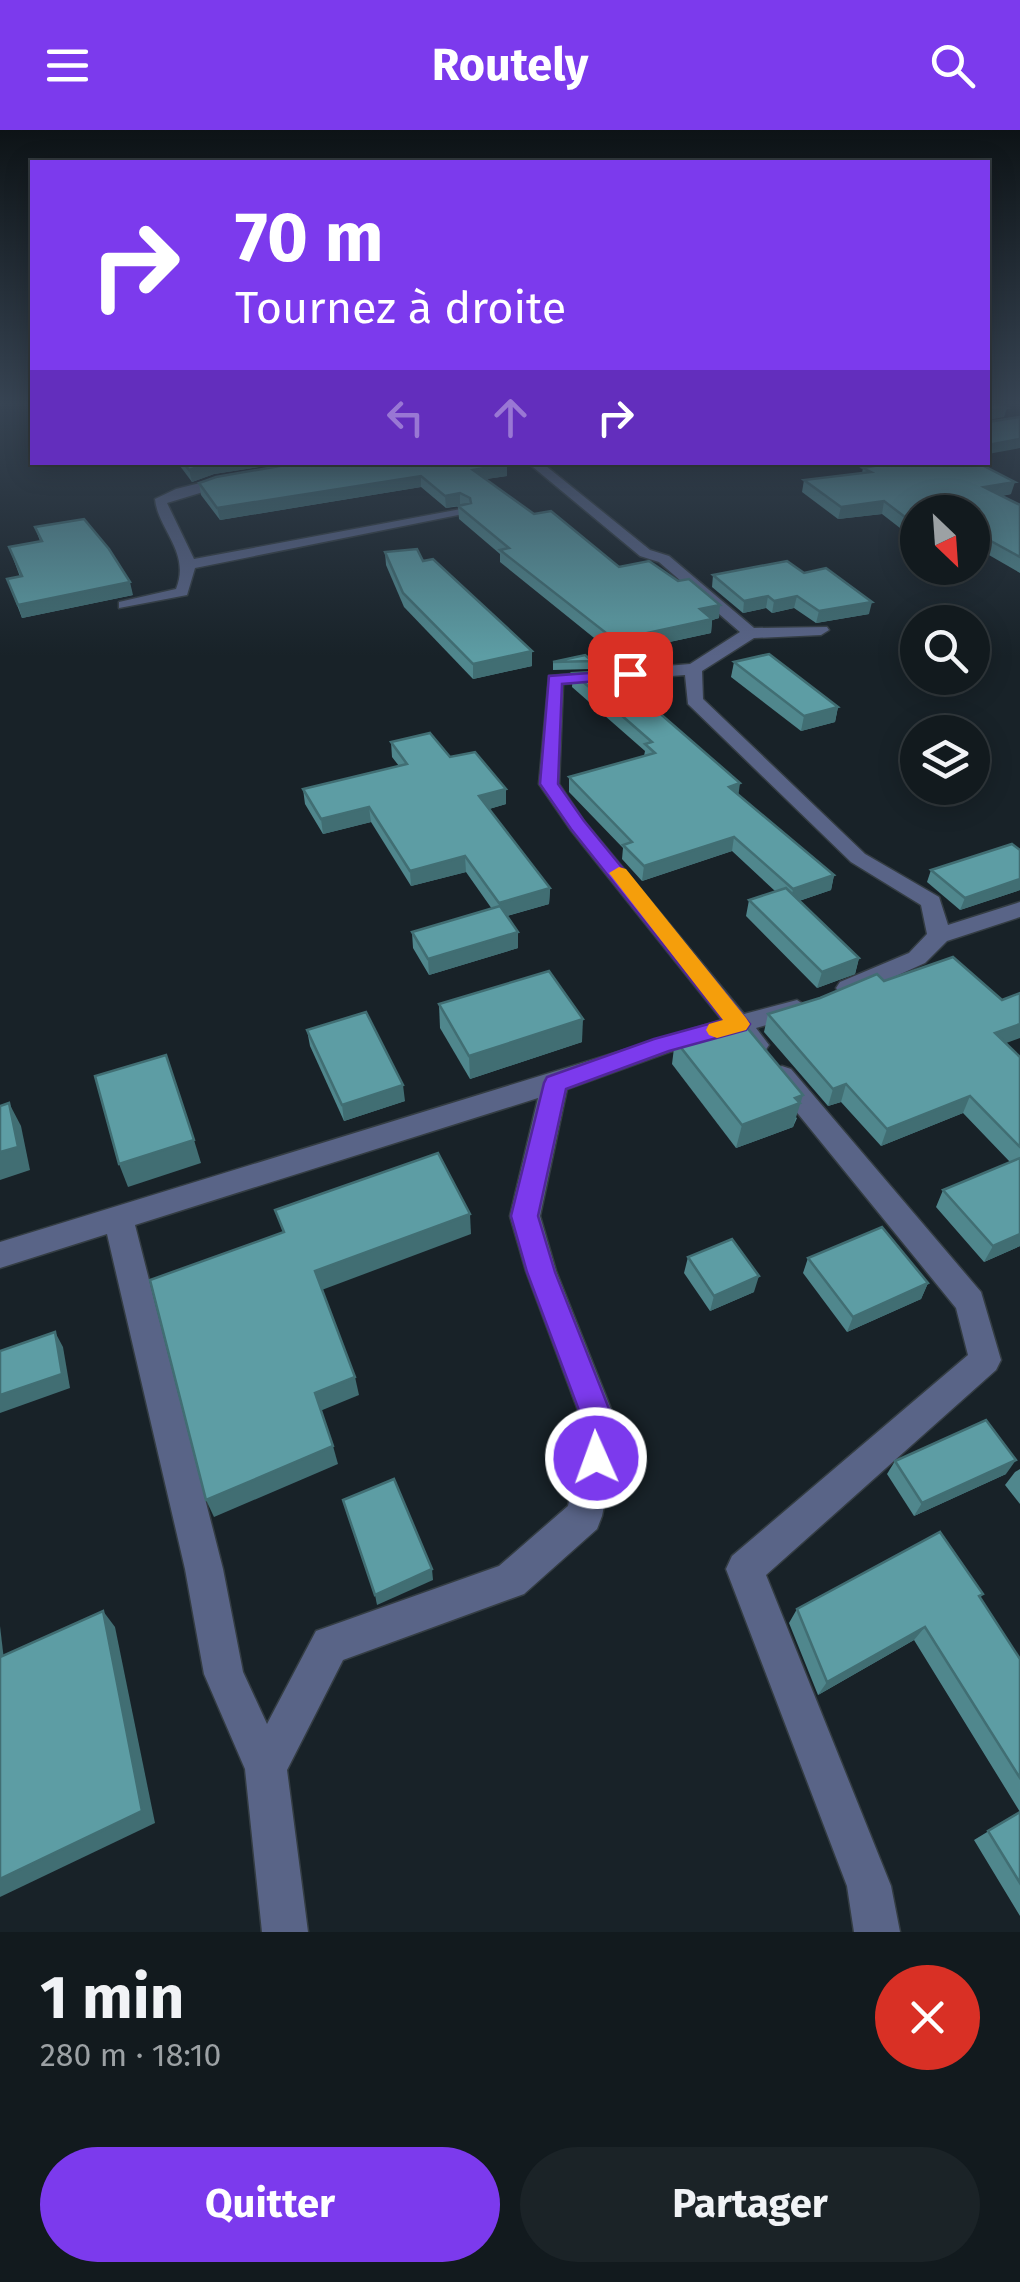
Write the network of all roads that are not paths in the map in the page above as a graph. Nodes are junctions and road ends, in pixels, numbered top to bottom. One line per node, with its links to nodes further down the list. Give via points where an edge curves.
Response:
1 (198, 488): 4 (street, via 160,502)
2 (565, 488): 7 (street)
3 (461, 513): 4 (street)
4 (191, 564): 5 (street, via 182,592)
5 (124, 605)
6 (821, 630): 7 (street)
7 (750, 633): 8 (street)
8 (694, 669): 10 (street, via 694,700 858,858 931,902); 11 (street, via 555,680 549,784)
9 (1020, 909): 10 (street)
10 (940, 936): 11 (street, via 917,958 806,1006)
11 (738, 1024): 12 (street); 17 (street, via 970,1302 985,1360 744,1569 869,1886)
12 (556, 1083): 13 (street); 15 (street, via 525,1216 602,1429 584,1516 511,1582 330,1645)
13 (118, 1216): 14 (street); 15 (street, via 224,1674)
14 (0, 1255)
15 (266, 1768): 16 (street)
16 (285, 1932)
17 (877, 1932)

